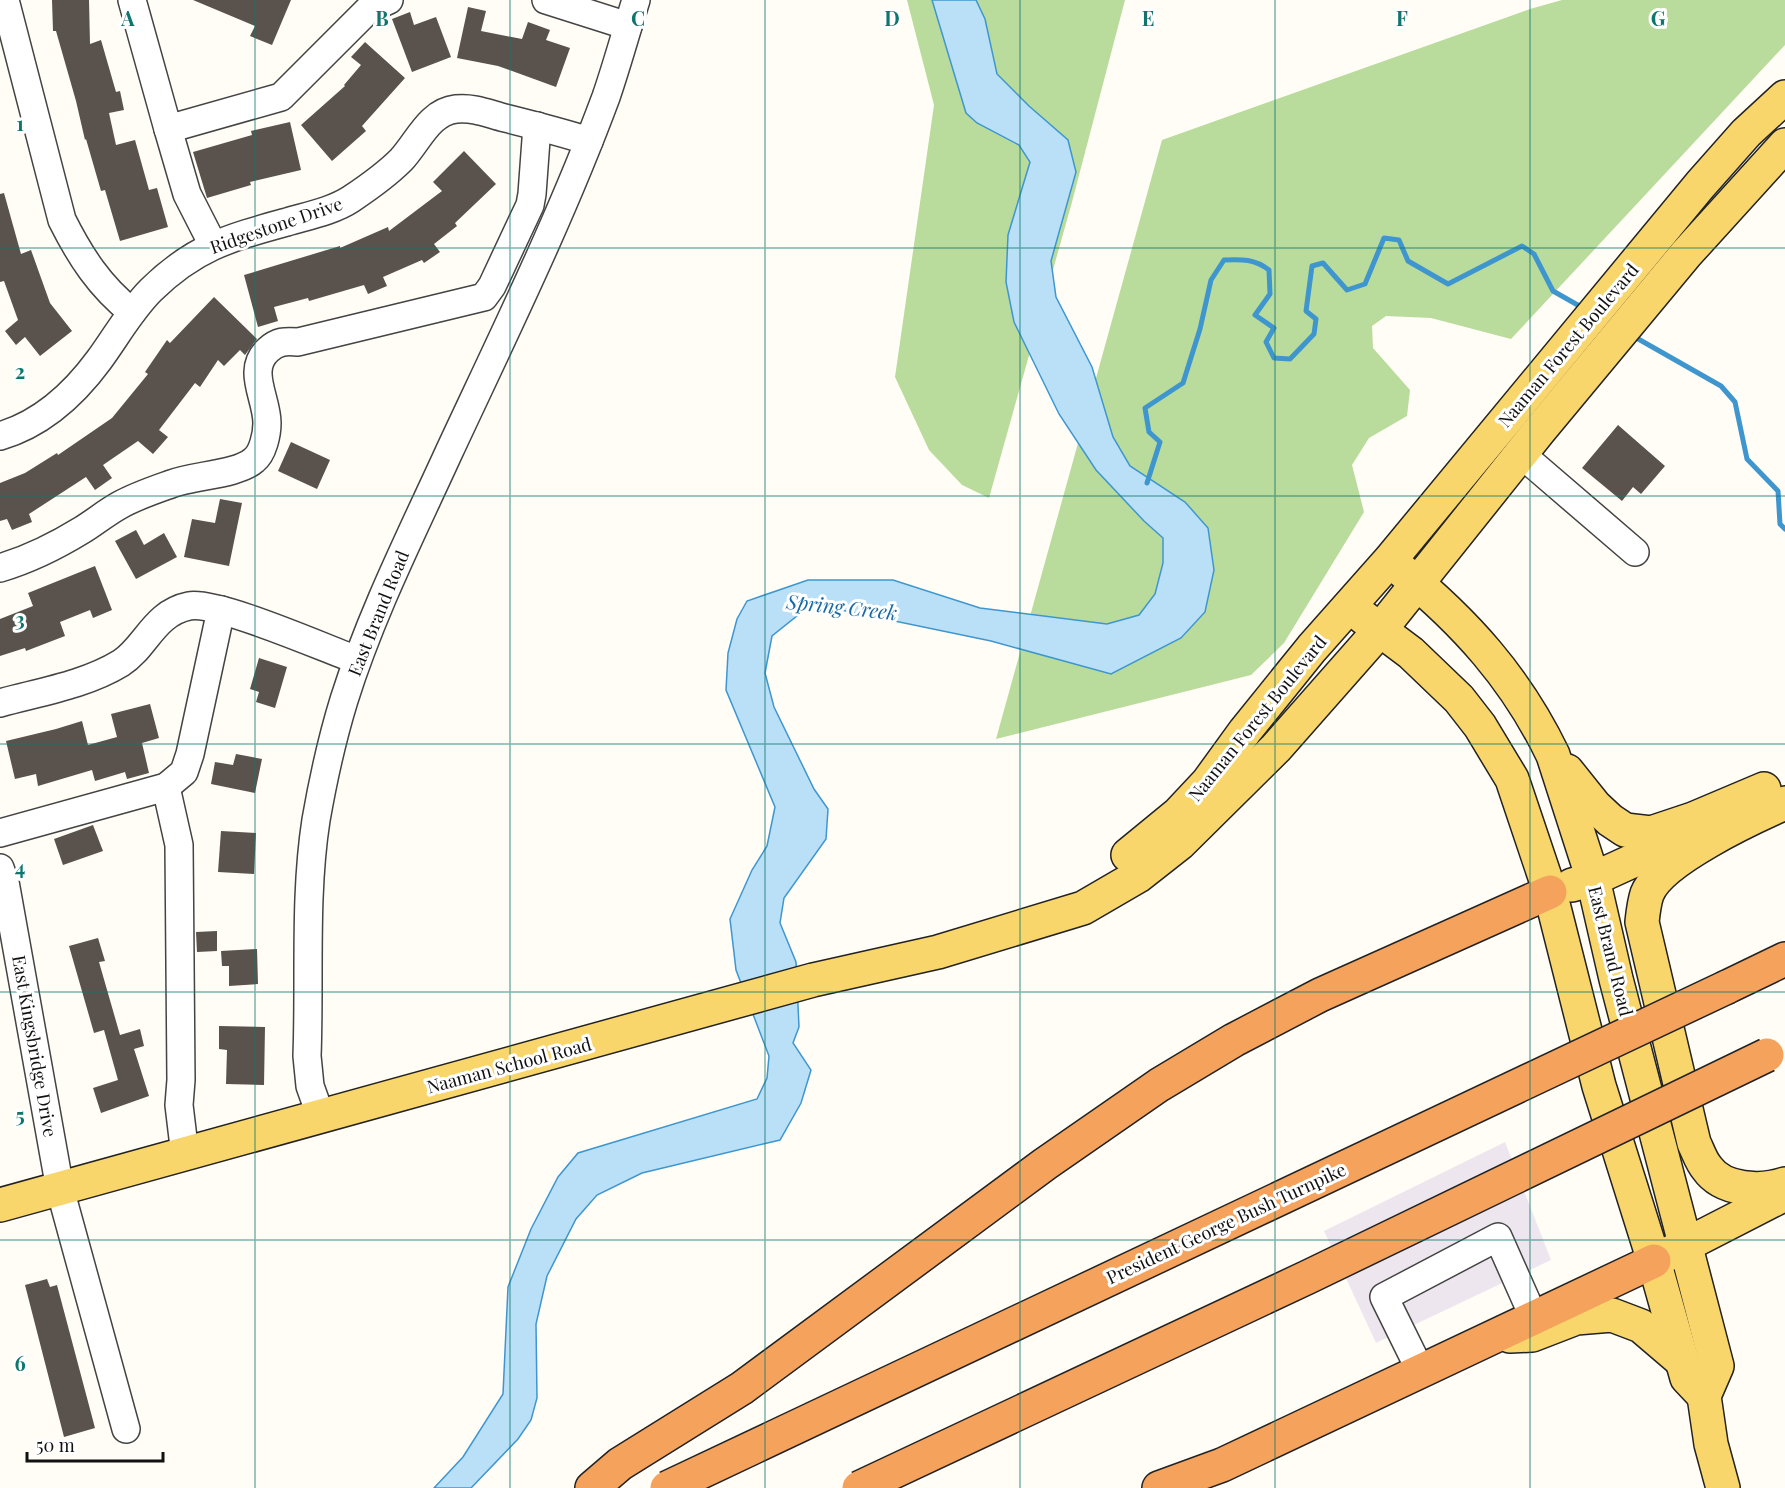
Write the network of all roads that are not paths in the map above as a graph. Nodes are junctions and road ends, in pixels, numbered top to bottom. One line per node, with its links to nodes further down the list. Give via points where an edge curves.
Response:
1 (4, 0): 14 (street, via 62,220 93,273)
2 (132, 0): 9 (street)
3 (389, 0): 9 (street, via 369,9 281,97)
4 (546, 0): 6 (street)
5 (636, 0): 6 (street, East Brand Road)
6 (628, 26): 11 (street, East Brand Road)
7 (1785, 97): 10 (main road, Naaman Forest Boulevard)
8 (537, 126): 11 (street, Ridgestone Drive); 13 (street, Ridgestone Drive, via 474,109 454,109 433,119 402,159 348,201); 19 (street, via 530,205 484,297 298,342 275,344 262,356 258,368 267,421 266,438 255,460 240,468 183,480 138,497 59,544)
9 (168, 129): 13 (street, via 187,194)
10 (1751, 129): 12 (main road); 18 (main road, Naaman Forest Boulevard, via 1700,185)
11 (589, 141): 24 (street, East Brand Road)
12 (1780, 149): 16 (main road, Naaman Forest Boulevard, via 1686,254)
13 (213, 245): 14 (street, Ridgestone Drive, via 168,274)
14 (132, 312): 15 (street, Ridgestone Drive, via 98,361 62,401 39,419)
15 (0, 436)
16 (1521, 454): 17 (street); 20 (main road, Naaman Forest Boulevard)
17 (1635, 552)
18 (1390, 560): 20 (main road, East Brand Road); 21 (main road, Naaman Forest Boulevard)
19 (0, 568)
20 (1418, 583): 23 (main road, Naaman Forest Boulevard); 26 (main road, East Brand Road, via 1461,622 1497,663)
21 (1350, 607): 23 (main road); 35 (main road, Naaman Forest Boulevard, via 1312,648 1208,782 1178,814 1107,871)
22 (221, 610): 24 (street); 25 (street, via 190,605 168,615 123,661 106,671); 28 (street, via 187,763 184,772)
23 (1380, 630): 34 (main road, via 1431,671 1480,726 1512,779); 35 (main road, Naaman Forest Boulevard, via 1276,748 1180,843 1138,876 1083,908)
24 (357, 660): 38 (street, East Brand Road, via 332,743 316,821 312,868 307,1056 310,1086)
25 (0, 703)
26 (1553, 755): 27 (main road, via 1595,806 1625,830 1652,833); 33 (main road, East Brand Road)
27 (1785, 781)
28 (165, 787): 31 (street); 39 (street, via 178,845 179,1105)
29 (1785, 792): 33 (main road)
30 (1785, 803): 40 (main road, via 1719,835 1666,871 1647,893 1642,922 1694,1143 1707,1169 1729,1185 1755,1189)
31 (0, 833)
32 (0, 868): 41 (street, East Kingsbridge Drive)
33 (1593, 879): 34 (main road); 44 (main road, East Brand Road)
34 (1551, 892): 45 (main road, via 1599,1086); 52 (highway, via 1311,1000 1159,1085 1045,1164 742,1388 620,1464)
35 (1019, 927): 38 (main road, Naaman School Road, via 938,952 813,980)
36 (1785, 959): 53 (highway, President George Bush Turnpike, bridge)
37 (1776, 1051): 54 (highway, bridge)
38 (321, 1118): 39 (main road, Naaman School Road)
39 (185, 1155): 41 (main road, Naaman School Road)
40 (1785, 1184)
41 (60, 1189): 43 (main road, Naaman School Road); 51 (street, East Kingsbridge Drive)
42 (1785, 1194): 44 (main road)
43 (0, 1205)
44 (1684, 1246): 45 (main road); 50 (main road, East Brand Road, via 1717,1366)
45 (1654, 1261): 46 (highway); 48 (main road)
46 (1534, 1318): 47 (highway); 49 (street, via 1498,1237 1384,1297)
47 (1496, 1336): 48 (main road, via 1532,1335 1576,1318 1612,1315 1641,1326); 49 (highway)
48 (1682, 1361): 50 (main road, via 1687,1378)
49 (1421, 1372): 55 (highway, via 1222,1465)
50 (1704, 1396): 56 (main road)
51 (126, 1429)
52 (592, 1488)
53 (667, 1488)
54 (859, 1488)
55 (1160, 1488)
56 (1723, 1488)

